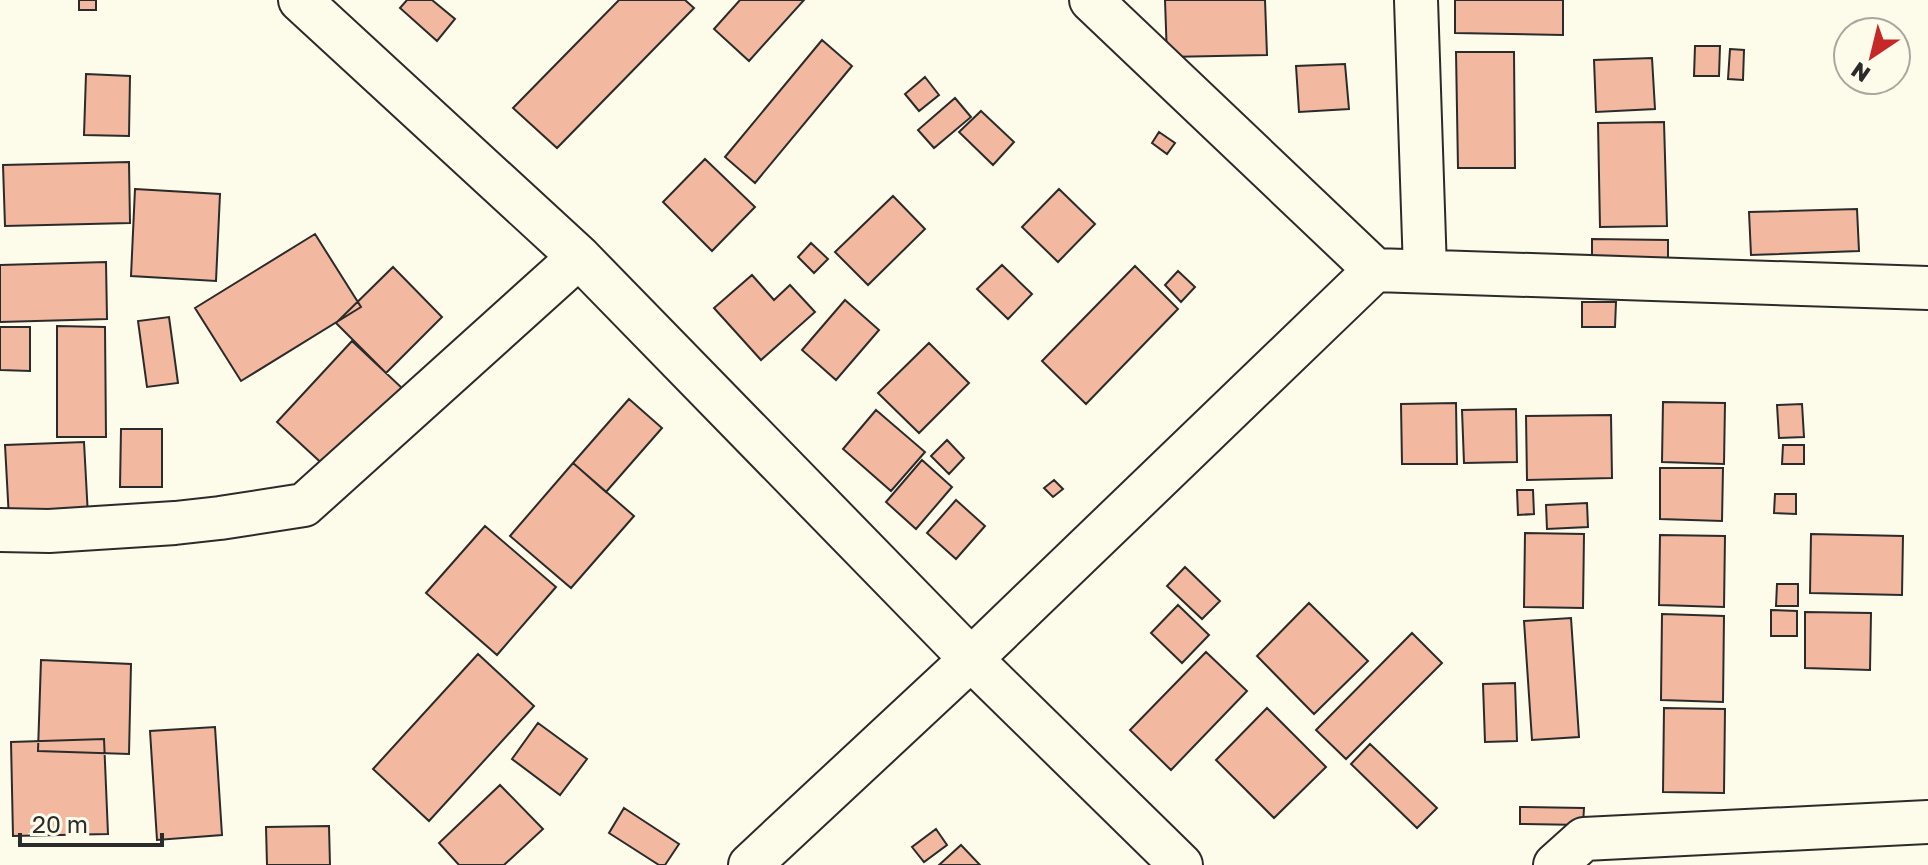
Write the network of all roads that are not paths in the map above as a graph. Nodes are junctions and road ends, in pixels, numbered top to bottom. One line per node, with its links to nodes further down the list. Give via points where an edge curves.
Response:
1 (300, 0): 4 (street)
2 (1091, 0): 5 (street)
3 (1416, 0): 6 (street)
4 (579, 257): 8 (street, via 304,505 175,523); 9 (street)
5 (1375, 270): 6 (street); 9 (street)
6 (1425, 270): 7 (street)
7 (1928, 288)
8 (0, 530)
9 (971, 659): 11 (street); 12 (street)
10 (1928, 822): 13 (street, via 1584,839)
11 (750, 865)
12 (1181, 865)
13 (1555, 865)

